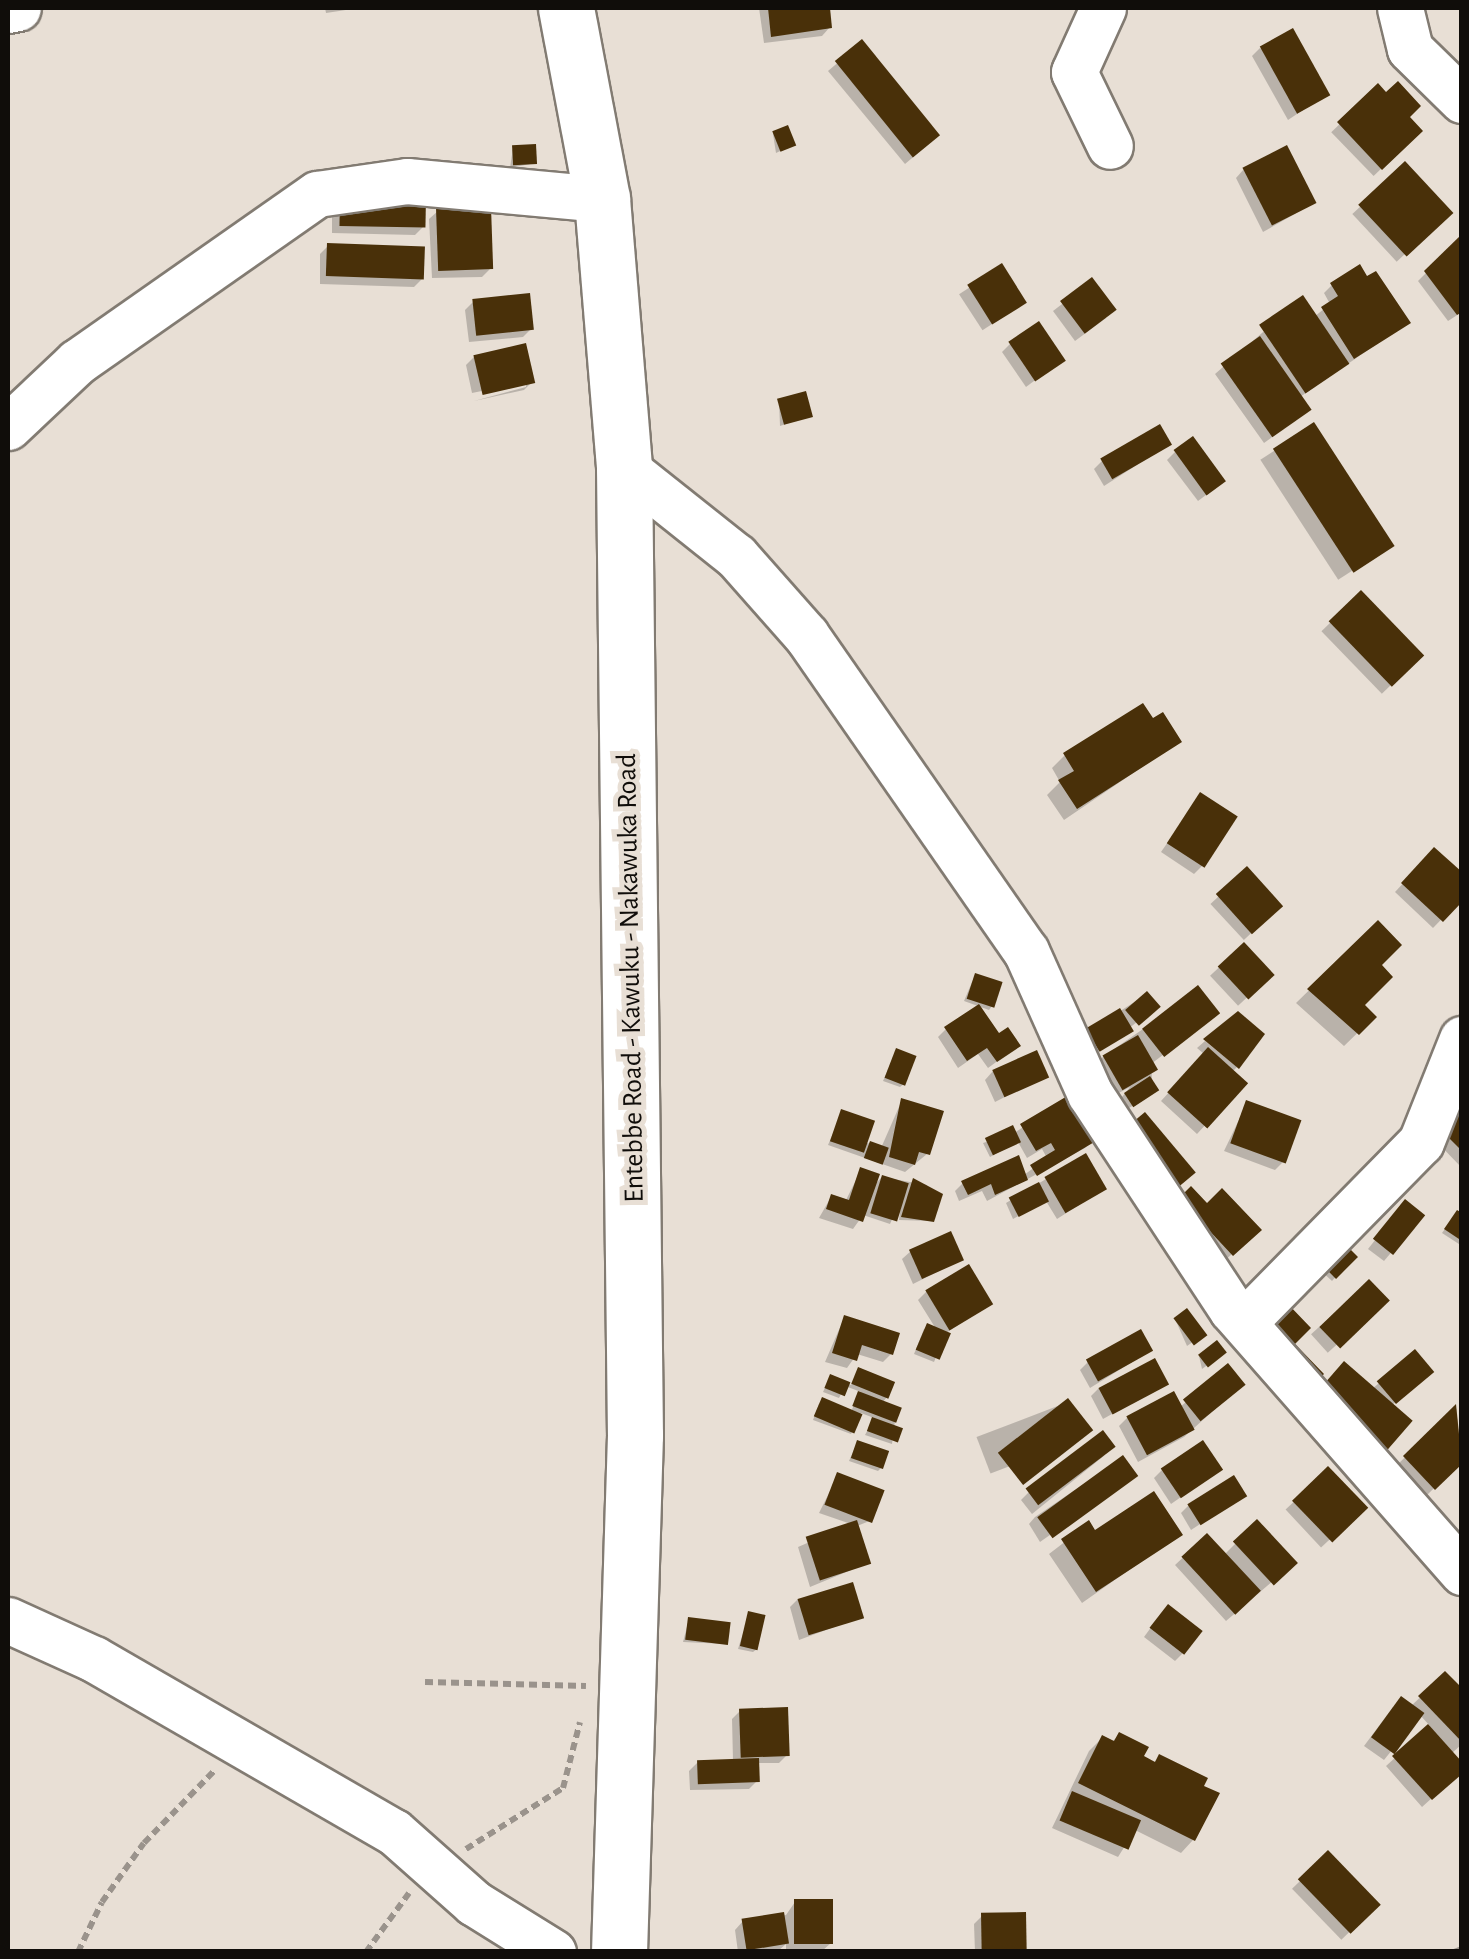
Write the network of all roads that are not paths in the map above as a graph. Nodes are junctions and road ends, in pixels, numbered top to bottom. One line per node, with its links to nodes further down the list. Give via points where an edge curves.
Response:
1 (18, 8): 5 (street)
2 (566, 8): 8 (main road, Entebbe Road - Kawuku - Nakawuka Road)
3 (1103, 8): 7 (street, via 1074,72)
4 (1400, 8): 6 (street, via 1410,49)
5 (8, 10)
6 (1462, 100)
7 (1110, 146)
8 (602, 199): 9 (street, via 407,182 317,194 76,362); 10 (main road, Entebbe Road - Kawuku - Nakawuka Road)
9 (8, 427)
10 (624, 468): 12 (street, via 736,556 806,635 1026,951 1090,1094); 16 (main road, Entebbe Road - Kawuku - Nakawuka Road, via 636,1435)
11 (1462, 1040): 12 (street, via 1421,1142)
12 (1244, 1322): 13 (street)
13 (1462, 1572)
14 (8, 1620): 15 (street, via 94,1660 394,1832 474,1903)
15 (553, 1952)
16 (620, 1952)

